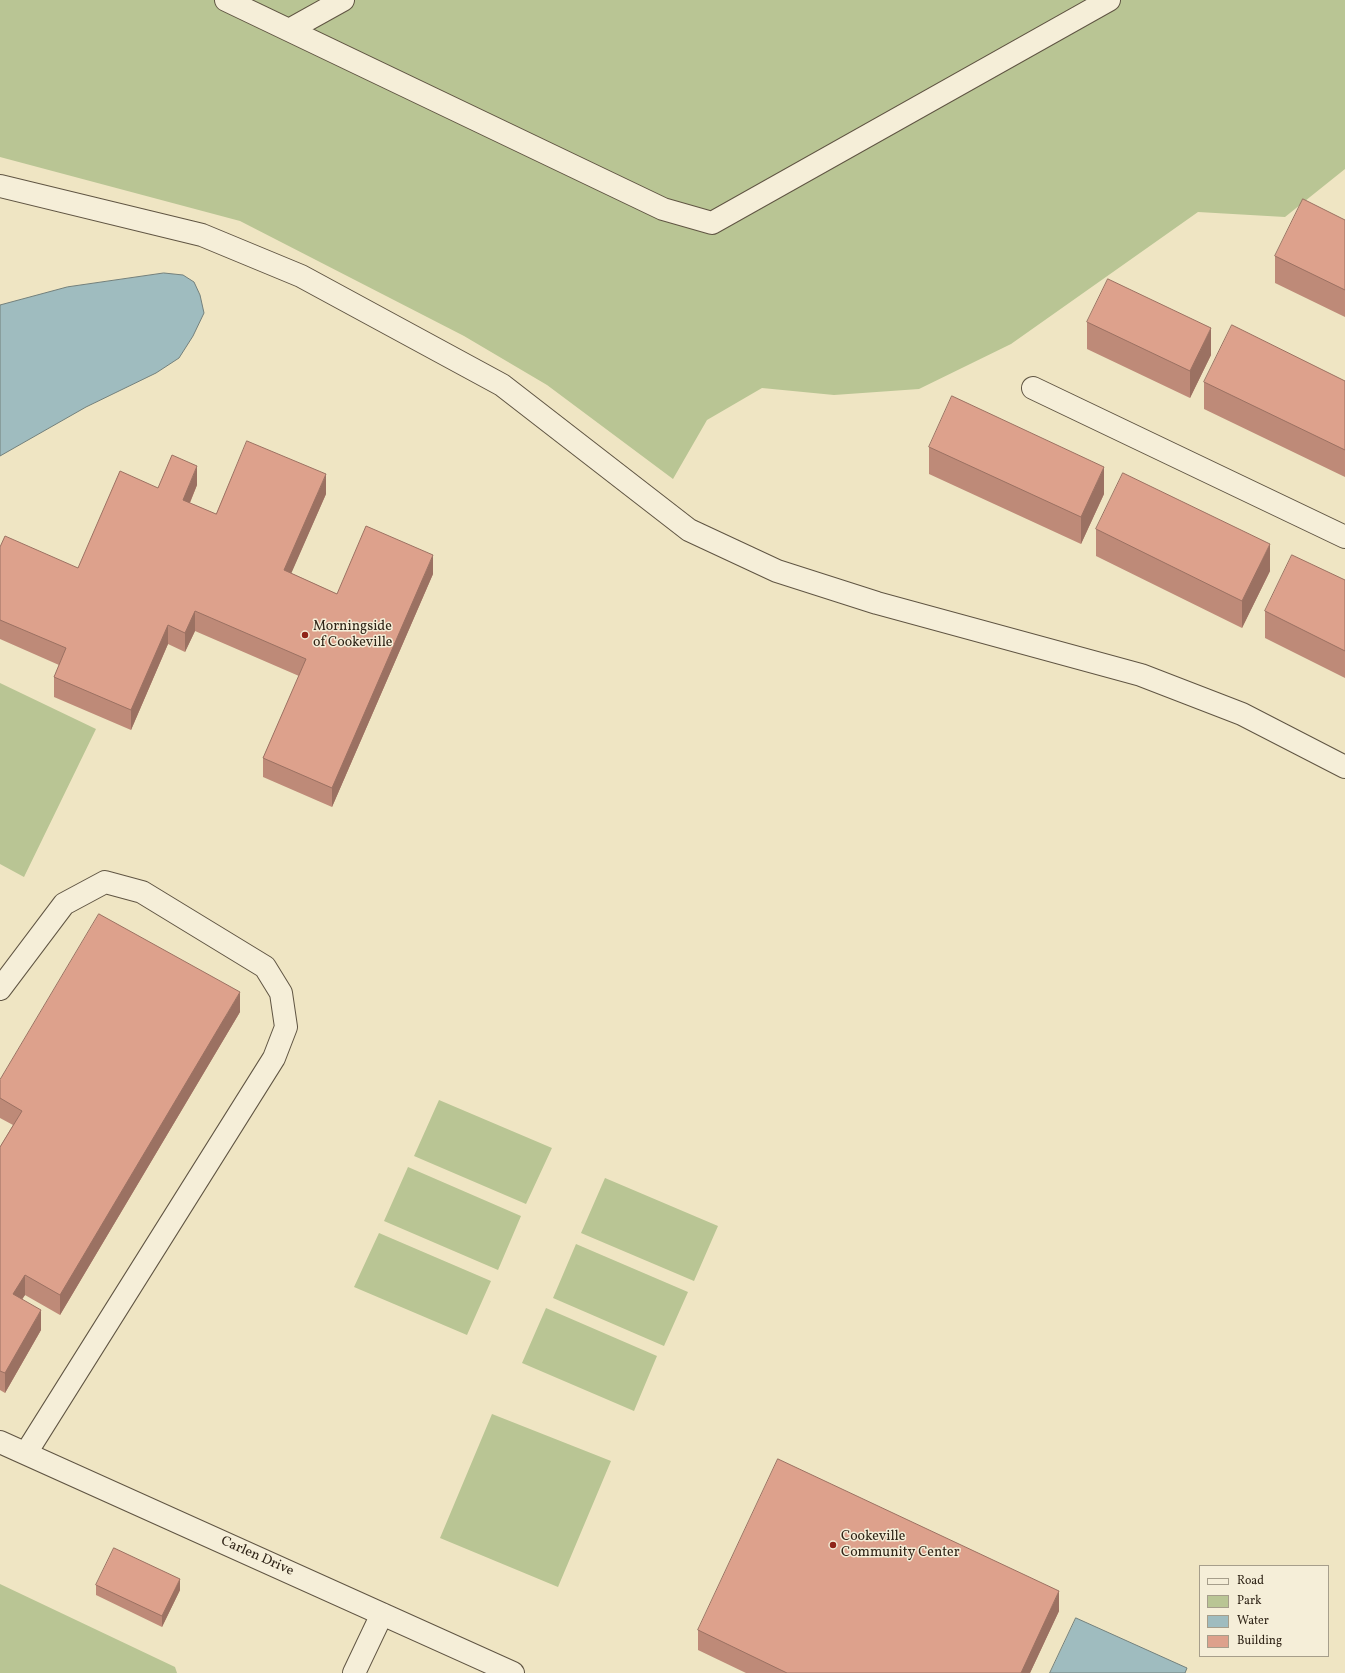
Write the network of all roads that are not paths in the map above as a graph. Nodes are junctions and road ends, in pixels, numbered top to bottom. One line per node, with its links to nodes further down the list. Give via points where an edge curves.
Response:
1 (226, 0): 4 (street)
2 (343, 0): 4 (street)
3 (1109, 0): 4 (street, via 712,223 663,209)
4 (289, 30)
5 (0, 186): 8 (street, via 202,235 301,276 502,385 689,530 777,571 877,603 1141,675 1242,714)
6 (1033, 388): 7 (street)
7 (1345, 537)
8 (1345, 767)
9 (0, 989): 11 (street, via 64,904 105,882 142,892 264,967 281,993 286,1027 274,1058)
10 (0, 1442): 11 (street, Carlen Drive)
11 (26, 1453): 12 (street, Carlen Drive)
12 (382, 1614): 13 (street); 14 (street, Carlen Drive)
13 (354, 1673)
14 (513, 1673)

